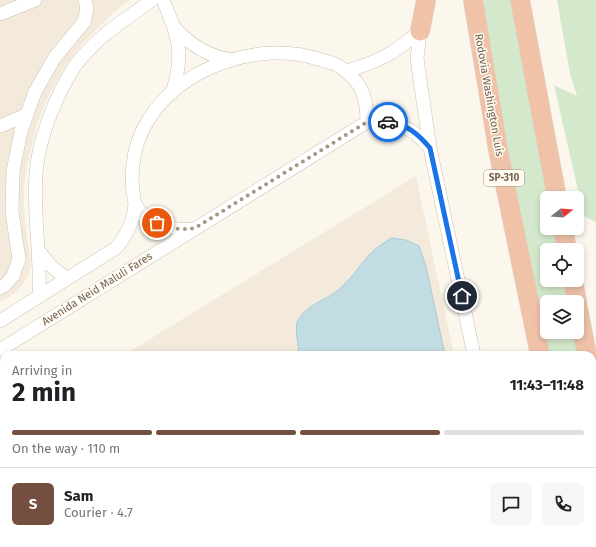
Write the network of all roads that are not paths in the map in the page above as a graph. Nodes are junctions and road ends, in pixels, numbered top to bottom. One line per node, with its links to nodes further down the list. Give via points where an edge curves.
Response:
1 (35, 0): 8 (street)
2 (85, 0): 14 (street, via 87,8 84,22 55,57 35,92)
3 (152, 0): 21 (street, via 103,36 73,68 54,106 42,141 36,174)
4 (163, 0): 9 (street)
5 (426, 0): 10 (highway)
6 (473, 0): 29 (highway, Rodovia Washington Luís / SP-310, via 499,155)
7 (520, 0): 18 (highway)
8 (0, 14)
9 (175, 28): 11 (street, via 184,38 206,53); 13 (street, via 180,54)
10 (420, 31): 12 (street, via 386,57); 17 (street, via 417,60)
11 (231, 60): 12 (street, via 281,53 308,56); 13 (street, via 190,79)
12 (346, 71): 15 (street, via 361,89)
13 (172, 93): 19 (street, via 149,119 135,151 132,168)
14 (26, 115): 16 (street); 23 (street, via 20,131 13,171 12,212 19,259 10,281)
15 (367, 122): 17 (street, via 391,122 403,126 413,131); 20 (street, Avenida Neid Maluli Fares)
16 (0, 126)
17 (430, 148): 28 (street)
18 (556, 191)
19 (135, 204): 20 (street, Avenida Neid Maluli Fares, via 149,218 162,225 186,230); 22 (street, via 132,223 123,240 108,254)
20 (195, 228): 27 (street, Avenida Neid Maluli Fares)
21 (38, 250): 22 (street, via 51,266); 24 (street)
22 (67, 279): 24 (street)
23 (0, 288)
24 (39, 296): 25 (street)
25 (0, 321)
26 (584, 339): 30 (highway)
27 (0, 350)
28 (473, 351)
29 (539, 351)
30 (586, 351)

